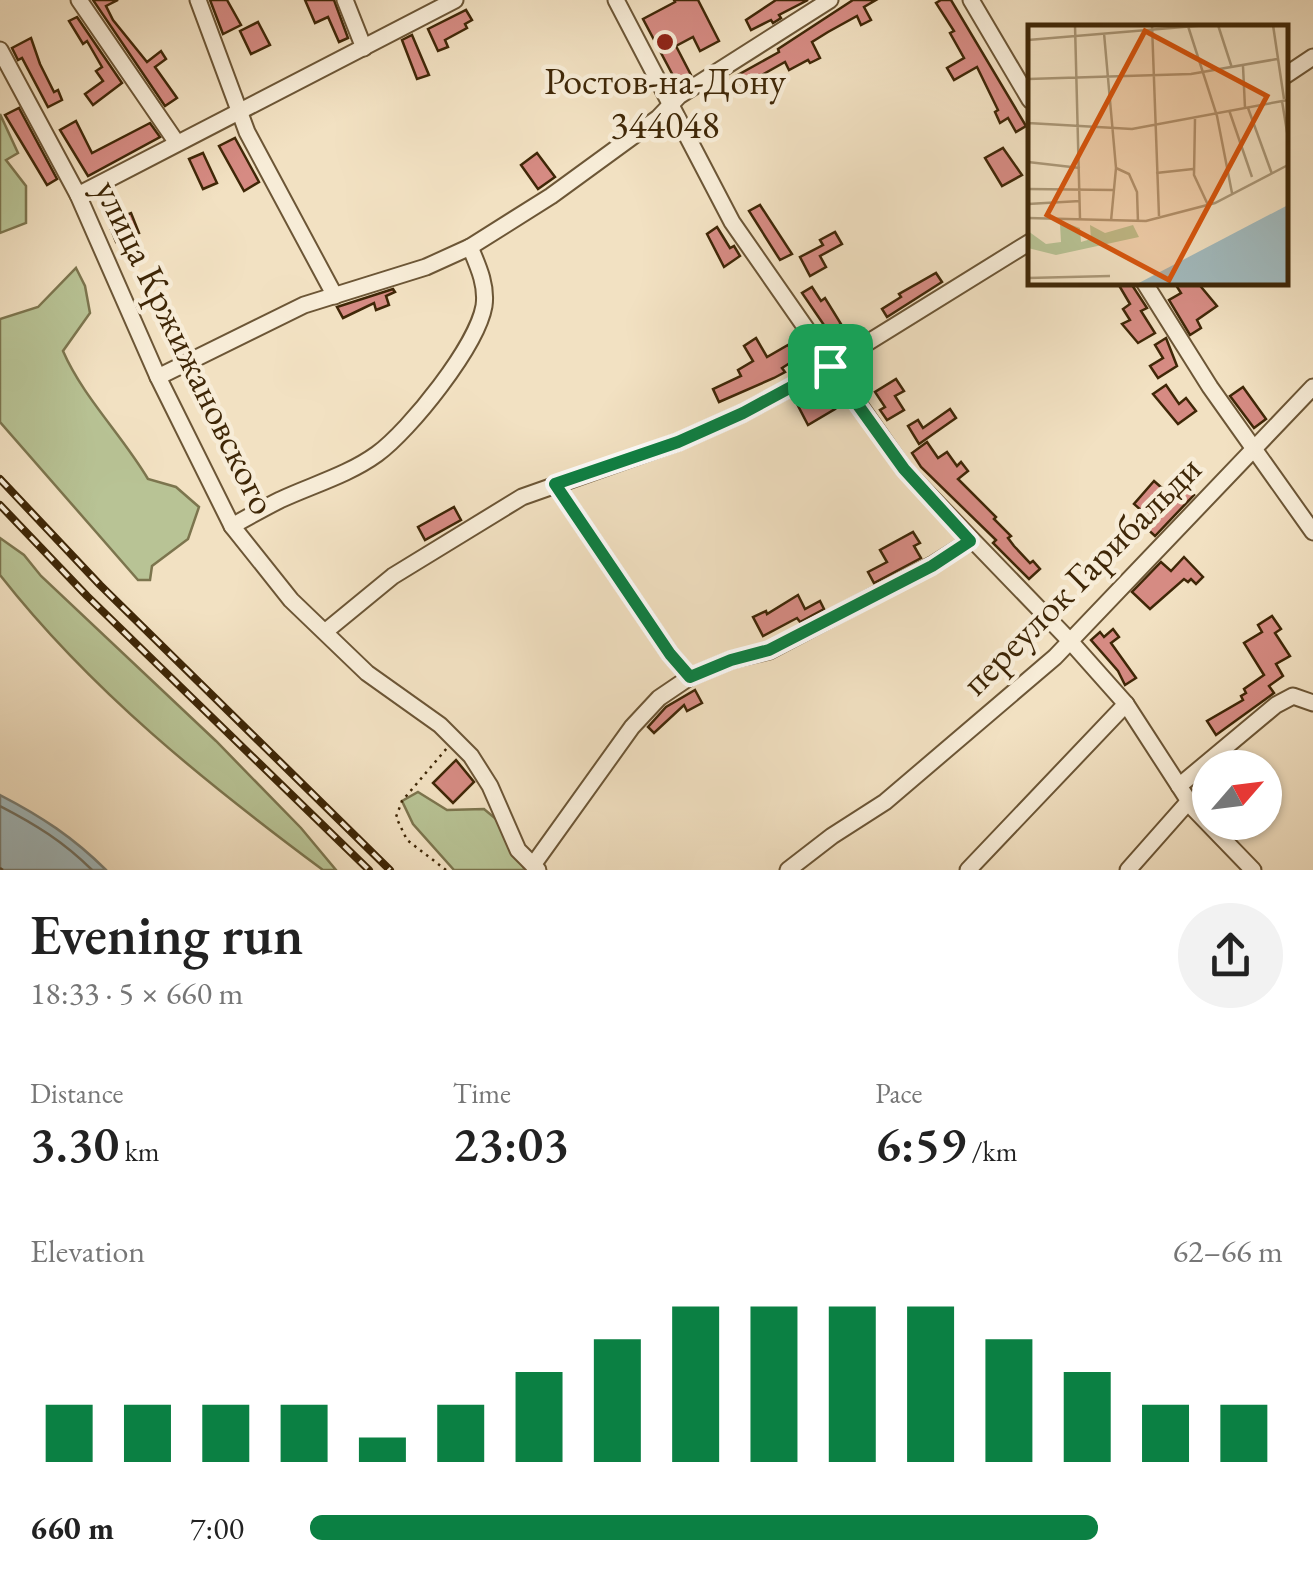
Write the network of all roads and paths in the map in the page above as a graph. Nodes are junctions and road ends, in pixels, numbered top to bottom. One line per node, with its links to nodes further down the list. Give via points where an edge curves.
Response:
1 (78, 0): 15 (street)
2 (198, 0): 14 (street)
3 (344, 0): 8 (street)
4 (455, 0): 8 (street)
5 (616, 0): 13 (street)
6 (830, 0): 13 (street)
7 (971, 0): 12 (street)
8 (364, 48): 14 (street)
9 (0, 50): 16 (street, улица Кржижановского)
10 (1313, 56): 11 (street)
11 (1288, 74)
12 (1028, 97)
13 (670, 108): 18 (street); 21 (street, via 732,222)
14 (241, 110): 15 (street); 20 (street)
15 (177, 143): 16 (street)
16 (78, 195): 22 (street, улица Кржижановского)
17 (1028, 243): 21 (street)
18 (470, 247): 20 (street); 26 (street, via 484,287 474,334 398,434 350,470)
19 (1146, 285): 24 (street)
20 (334, 296): 22 (street)
21 (830, 366): 25 (street, via 678,442); 28 (street, via 904,469)
22 (158, 378): 26 (street, улица Кржижановского)
23 (1313, 387): 24 (street, переулок Гарибальди)
24 (1252, 449): 27 (street); 30 (street, переулок Гарибальди)
25 (555, 484): 29 (street, via 433,549); 31 (street)
26 (232, 526): 29 (street, улица Кржижановского, via 272,579)
27 (1313, 532)
28 (970, 541): 30 (street); 31 (street, via 769,650)
29 (326, 631): 34 (street, улица Кржижановского, via 367,673)
30 (1070, 640): 32 (street); 39 (street, переулок Гарибальди, via 885,802)
31 (690, 677): 37 (street, via 632,726)
32 (1126, 704): 35 (street); 40 (street)
33 (1313, 704): 35 (street, via 1294,696 1276,705)
34 (454, 739): 37 (street, улица Кржижановского, via 490,786 518,850); 38 (path, via 396,817 407,840)
35 (1179, 786): 36 (street)
36 (1189, 801): 41 (street); 42 (street)
37 (535, 868)
38 (446, 870)
39 (788, 870)
40 (968, 870)
41 (1128, 870)
42 (1253, 870)

